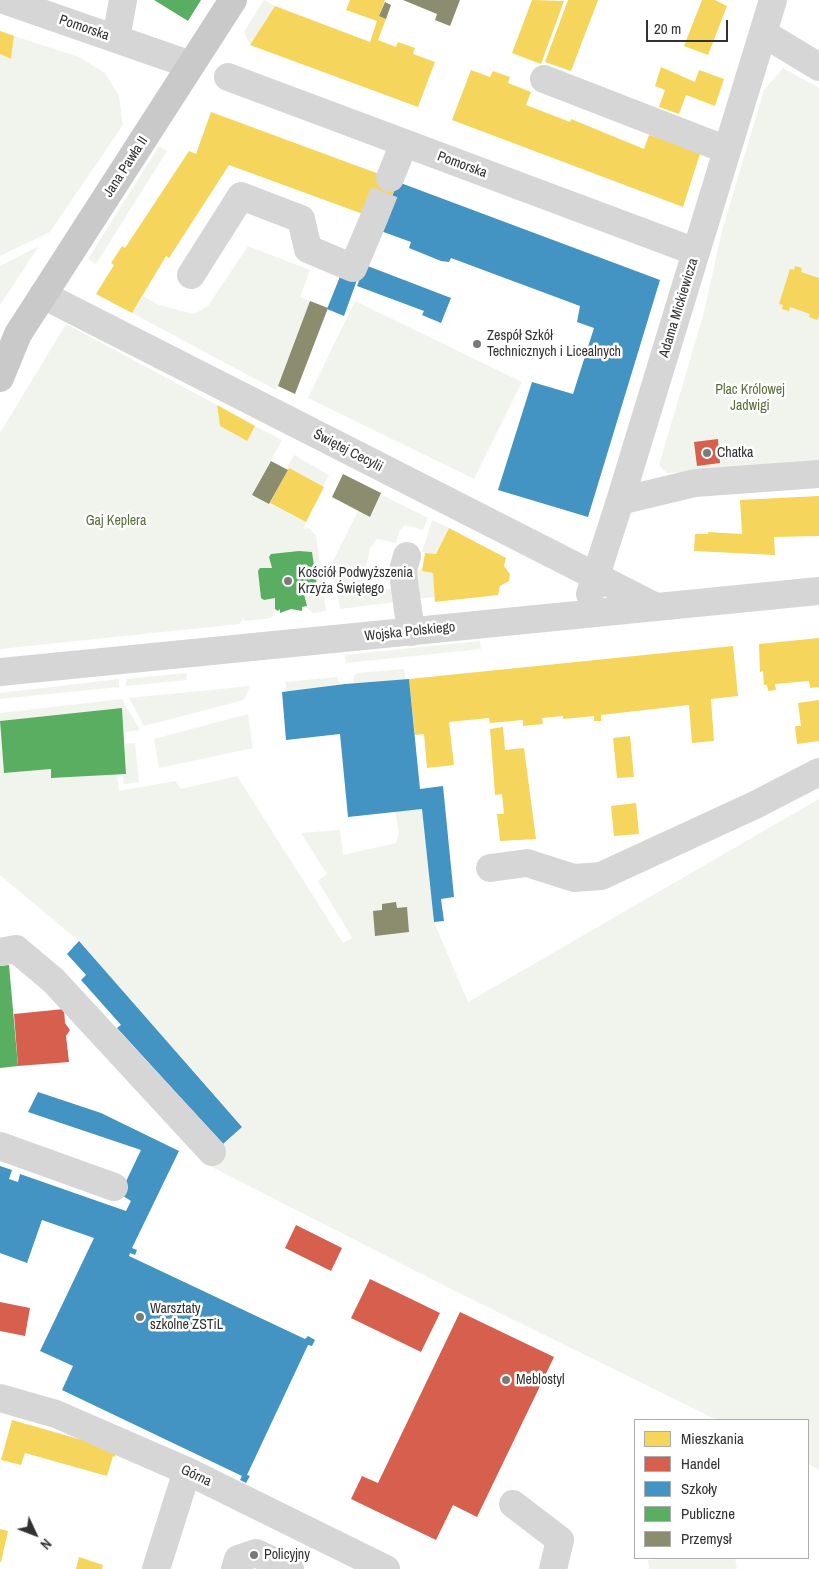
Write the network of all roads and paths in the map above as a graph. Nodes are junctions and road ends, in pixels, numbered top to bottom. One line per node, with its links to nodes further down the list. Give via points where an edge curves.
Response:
1 (4, 0): 6 (street, Pomorska)
2 (123, 0): 6 (street)
3 (233, 0): 7 (main road, Jana Pawła II)
4 (773, 0): 5 (street, Adama Mickiewicza)
5 (763, 33): 8 (street); 12 (street, Adama Mickiewicza)
6 (116, 39): 7 (street, Pomorska)
7 (192, 65): 17 (main road, Jana Pawła II)
8 (819, 67)
9 (228, 77): 11 (street, Pomorska)
10 (544, 79): 12 (street)
11 (404, 143): 13 (street); 15 (street, Pomorska)
12 (727, 150): 15 (street, Adama Mickiewicza)
13 (390, 178)
14 (374, 218): 16 (street, via 353,268 308,249 301,219 241,196)
15 (696, 252): 21 (street, Adama Mickiewicza)
16 (191, 275)
17 (44, 295): 18 (main road, Jana Pawła II); 23 (street, Świętej Cecylii)
18 (9, 344): 19 (main road, Jana Pawła II)
19 (0, 378)
20 (819, 474): 21 (street, via 696,484)
21 (620, 501): 23 (street, Adama Mickiewicza)
22 (407, 556): 27 (street, via 403,570)
23 (595, 576): 25 (street, Świętej Cecylii); 26 (street, Adama Mickiewicza)
24 (819, 591): 25 (street, Wojska Polskiego)
25 (654, 606): 26 (street, Wojska Polskiego)
26 (583, 614): 27 (street, Wojska Polskiego)
27 (411, 632): 28 (street, Wojska Polskiego)
28 (0, 672)
29 (819, 772): 30 (street, via 755,806 601,876 574,878 526,863)
30 (490, 868)
31 (0, 952): 33 (street, via 16,949 54,981)
32 (0, 1146): 34 (street)
33 (212, 1152)
34 (114, 1187)
35 (0, 1398): 36 (street, Górna, via 56,1414)
36 (187, 1471): 38 (street); 41 (street, Górna)
37 (513, 1504): 42 (street, via 560,1540)
38 (156, 1569)
39 (235, 1569): 40 (street, via 238,1559 256,1553)
40 (290, 1569)
41 (386, 1569)
42 (553, 1569)

